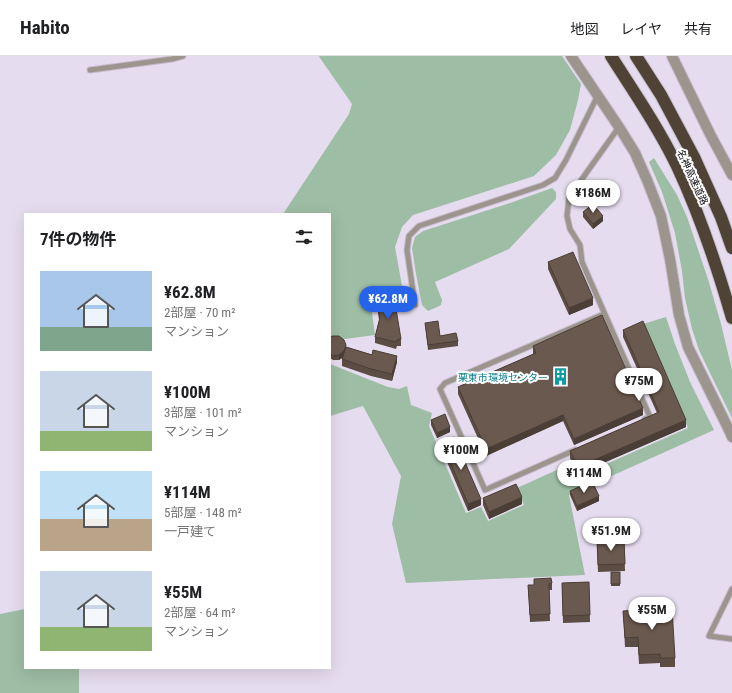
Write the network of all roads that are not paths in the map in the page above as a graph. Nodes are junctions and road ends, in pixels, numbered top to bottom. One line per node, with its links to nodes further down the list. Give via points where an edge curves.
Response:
1 (183, 56): 6 (lane)
2 (571, 56): 7 (street)
3 (611, 56): 13 (highway, 名神高速道路, via 645,108 676,165 702,225)
4 (636, 56): 10 (highway, 名神高速道路, via 661,95 694,157)
5 (672, 56): 9 (street)
6 (90, 70)
7 (598, 95): 8 (street); 11 (lane, via 555,178 543,185 419,226 409,236 407,250)
8 (619, 127): 12 (lane, via 576,186 569,198 567,216 570,229 580,245 582,262); 15 (street, via 648,180 661,216 679,315 688,347)
9 (732, 176)
10 (732, 248)
11 (415, 306)
12 (604, 314): 14 (lane, via 650,417); 16 (lane, via 445,383 440,389 485,490)
13 (732, 318)
14 (643, 420)
15 (732, 438)
16 (578, 449)
17 (732, 589): 18 (lane, via 709,636)
18 (732, 639)

